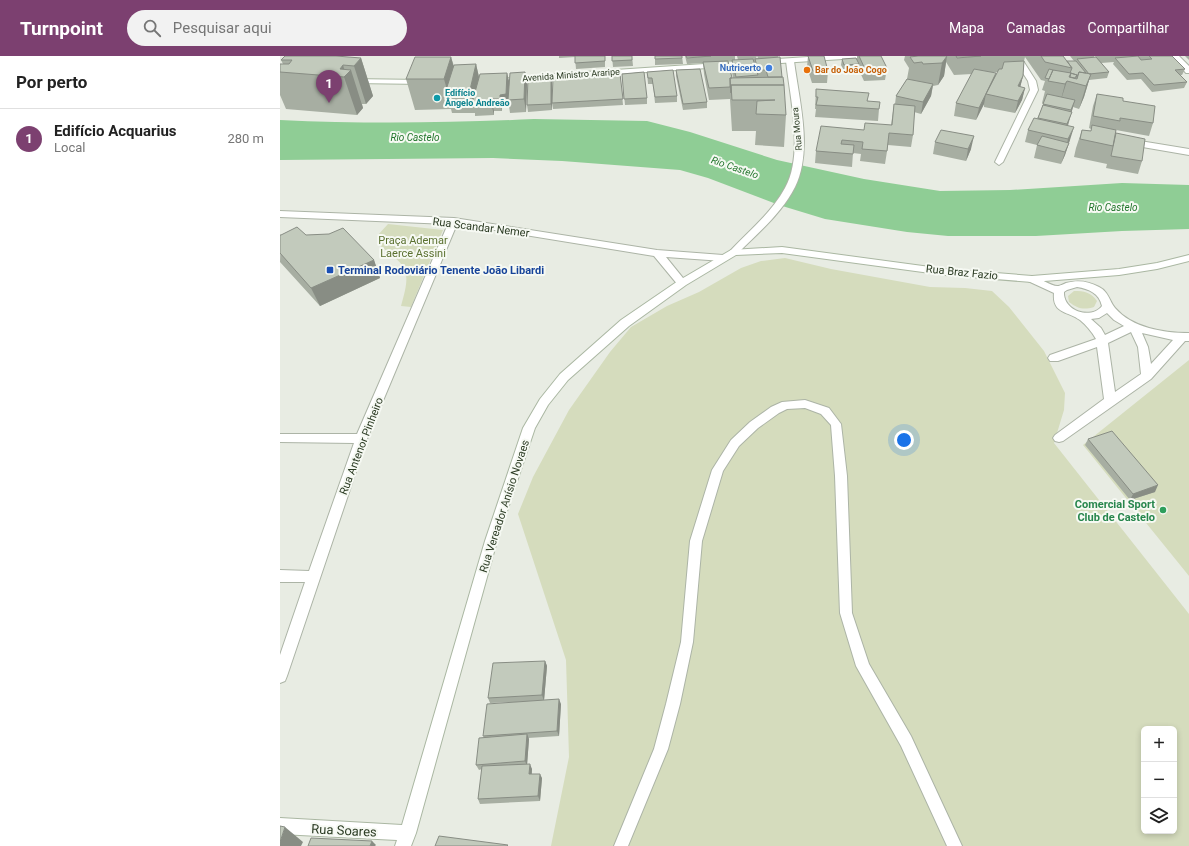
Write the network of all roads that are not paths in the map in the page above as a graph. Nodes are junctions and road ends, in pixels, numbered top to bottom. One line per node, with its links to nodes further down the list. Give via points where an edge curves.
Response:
1 (858, 56): 4 (street, Avenida Ministro Araripe)
2 (1016, 56): 11 (street, via 1032,81 1034,90)
3 (1175, 56): 5 (street)
4 (790, 58): 6 (street, Avenida Ministro Araripe); 15 (street, Rua Moura, via 799,136 799,159 790,187 772,213)
5 (1189, 71)
6 (501, 79)
7 (344, 80): 8 (street)
8 (431, 82)
9 (1120, 140): 10 (street)
10 (1189, 152)
11 (999, 162)
12 (280, 214): 13 (street, Rua Scandar Nemer)
13 (454, 221): 14 (street, Rua Scandar Nemer); 32 (street, Rua Antenor Pinheiro)
14 (657, 253): 15 (street, Rua Scandar Nemer); 19 (street)
15 (728, 255): 18 (street, Rua Braz Fazio, via 782,250 945,272); 19 (street, Rua Vereador Anísio Novaes)
16 (1189, 258): 17 (street, Rua Braz Fazio, via 1157,266)
17 (1090, 275): 18 (street, Rua Braz Fazio); 20 (street)
18 (1032, 279): 21 (street)
19 (682, 283): 37 (street, Rua Vereador Anísio Novaes, via 625,323 564,377 544,402 529,428 492,541)
20 (1085, 285): 21 (street, via 1070,285); 22 (street, via 1100,292)
21 (1060, 291): 23 (street, via 1058,300 1061,305 1066,310)
22 (1106, 306): 23 (street, via 1103,312 1097,315); 24 (street, via 1120,319)
23 (1081, 315): 26 (street, via 1097,331)
24 (1134, 326): 25 (street); 26 (street); 28 (street, via 1143,347)
25 (1185, 337): 28 (street)
26 (1102, 341): 27 (street); 29 (street)
27 (1054, 358)
28 (1147, 376): 29 (street)
29 (1110, 401): 31 (street)
30 (280, 438): 32 (street)
31 (1059, 438)
32 (362, 439): 34 (street, Rua Antenor Pinheiro)
33 (280, 576): 34 (street)
34 (313, 577): 35 (street, Rua Antenor Pinheiro)
35 (280, 676)
36 (280, 826): 37 (street, Rua Soares)
37 (406, 839)
38 (621, 846): 39 (lane, via 661,749 673,704 687,642 696,541 718,470 734,443 754,425 775,410 805,404 825,411 836,424 841,476 846,613 863,666 906,742)
39 (954, 846)

